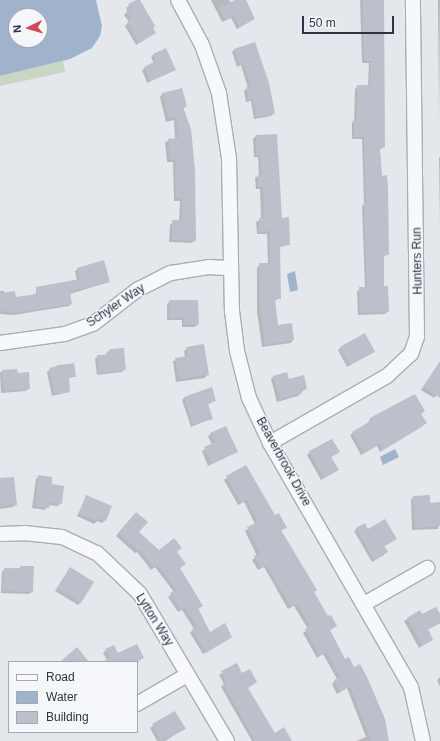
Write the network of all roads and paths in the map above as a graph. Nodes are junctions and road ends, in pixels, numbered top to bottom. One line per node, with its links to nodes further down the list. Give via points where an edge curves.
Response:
1 (178, 0): 3 (street, Beaverbrook Drive, via 202,45 219,93 229,158)
2 (413, 0): 5 (street, Hunters Run, via 417,337 410,354 387,376)
3 (230, 268): 4 (street, Schyler Way, via 171,273 137,290 93,324 65,334); 5 (street, Beaverbrook Drive, via 237,351 249,398)
4 (0, 343)
5 (270, 444): 8 (street, Beaverbrook Drive)
6 (0, 534): 9 (street, Lytton Way, via 24,533 62,537 97,553 140,594)
7 (427, 568): 8 (street)
8 (364, 604): 12 (street, Beaverbrook Drive, via 411,687)
9 (187, 675): 10 (street); 11 (street, Lytton Way)
10 (138, 703)
11 (226, 741)
12 (423, 741)

